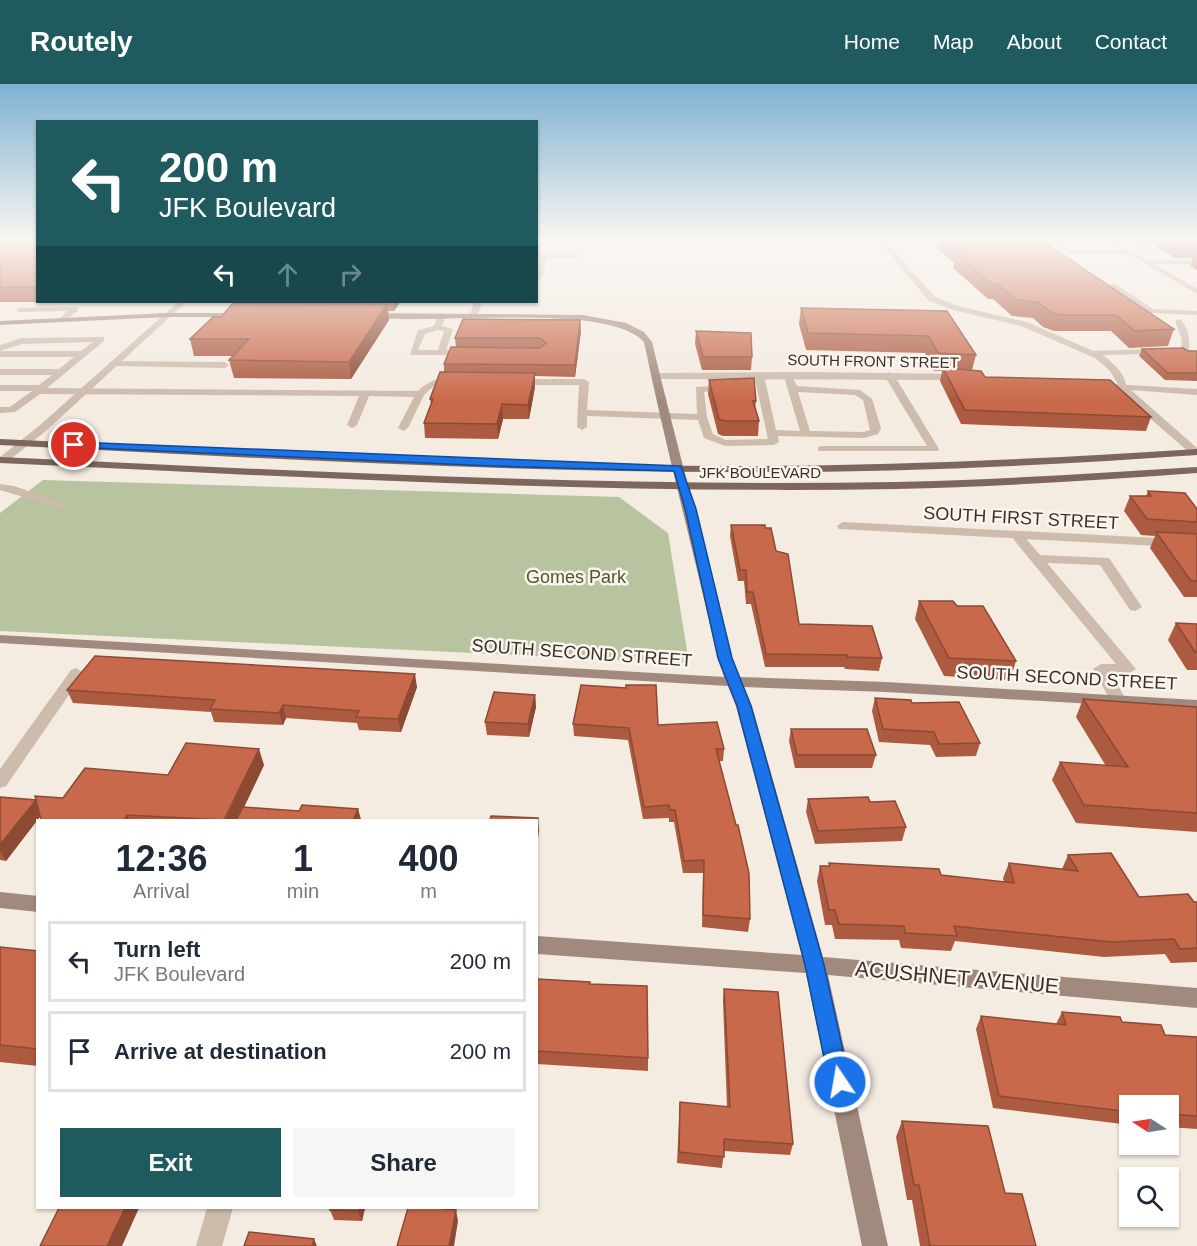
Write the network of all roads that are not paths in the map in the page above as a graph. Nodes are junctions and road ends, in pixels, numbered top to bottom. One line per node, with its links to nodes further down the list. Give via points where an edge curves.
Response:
1 (927, 293): 19 (street, via 956,309 1024,324)
2 (1123, 293): 6 (street, via 1151,311)
3 (181, 303): 7 (street)
4 (478, 303): 11 (street)
5 (20, 310): 13 (street, via 75,309)
6 (1197, 313)
7 (167, 315): 8 (street); 12 (street); 24 (street)
8 (251, 315)
9 (359, 315): 10 (street)
10 (442, 315): 11 (street); 16 (street)
11 (474, 315): 31 (street, via 583,317 630,328 648,342)
12 (73, 319): 13 (street); 17 (street)
13 (62, 320): 15 (street)
14 (1179, 321): 19 (street, via 1186,340 1185,350)
15 (0, 323)
16 (437, 328): 20 (street, via 449,329); 20 (street, via 421,332 413,353)
17 (49, 340): 18 (street, via 21,340); 23 (street, via 101,339)
18 (0, 348)
19 (1090, 352): 36 (street, via 1106,361)
20 (441, 353): 21 (street)
21 (474, 353)
22 (0, 354): 23 (street)
23 (83, 354): 27 (street)
24 (113, 364): 25 (street); 41 (street)
25 (225, 365)
26 (0, 372): 27 (street)
27 (62, 372): 40 (street)
28 (759, 375): 29 (street, SOUTH FRONT STREET); 31 (street, SOUTH FRONT STREET); 37 (street)
29 (789, 375): 30 (street, SOUTH FRONT STREET); 39 (street)
30 (889, 375): 32 (street, SOUTH FRONT STREET); 56 (street, via 934,448)
31 (656, 376): 47 (street)
32 (969, 377)
33 (468, 381): 44 (street, via 434,381)
34 (503, 381): 46 (street, via 584,382)
35 (1084, 384): 36 (street)
36 (1124, 386): 42 (street); 57 (street, via 1133,399)
37 (752, 387): 48 (street, via 699,388); 52 (street)
38 (0, 388): 40 (street)
39 (793, 388): 53 (street); 53 (street, via 857,392 867,399 876,428 864,435)
40 (40, 390): 41 (street); 45 (street, via 12,410)
41 (82, 392): 43 (street); 55 (street)
42 (1197, 392)
43 (365, 394): 44 (street); 49 (street)
44 (420, 394): 51 (street)
45 (0, 410)
46 (582, 413): 47 (street); 50 (street)
47 (665, 417): 48 (street); 59 (street)
48 (702, 417): 52 (street, via 708,436 725,443 774,442)
49 (352, 425)
50 (582, 427)
51 (403, 428)
52 (773, 433): 53 (street)
53 (806, 434)
54 (0, 442): 55 (main road, JFK BOULEVARD)
55 (25, 443): 58 (street); 59 (main road, JFK BOULEVARD)
56 (822, 449)
57 (1196, 453): 59 (main road, JFK BOULEVARD, via 908,467)
58 (2, 460): 62 (main road, JFK BOULEVARD)
59 (678, 468): 62 (street)
60 (1197, 470): 62 (main road, JFK BOULEVARD, via 901,485)
61 (0, 487): 63 (street)
62 (684, 488): 71 (street, via 725,658)
63 (60, 504)
64 (843, 526): 65 (street, SOUTH FIRST STREET)
65 (1018, 537): 66 (street, SOUTH FIRST STREET); 67 (street)
66 (1197, 544)
67 (1037, 559): 68 (street, via 1104,561); 72 (street, via 1128,669 1101,669)
68 (1135, 607)
69 (0, 639): 71 (street, SOUTH SECOND STREET)
70 (76, 673): 74 (street)
71 (735, 682): 72 (street, SOUTH SECOND STREET); 78 (street)
72 (1119, 701): 73 (street, SOUTH SECOND STREET)
73 (1197, 705)
74 (0, 782)
75 (0, 900): 76 (street)
76 (36, 904)
77 (538, 945): 78 (street, ACUSHNET AVENUE)
78 (814, 965): 79 (street, ACUSHNET AVENUE); 82 (street)
79 (1197, 998)
80 (220, 1209): 81 (street)
81 (209, 1246)
82 (875, 1246)

